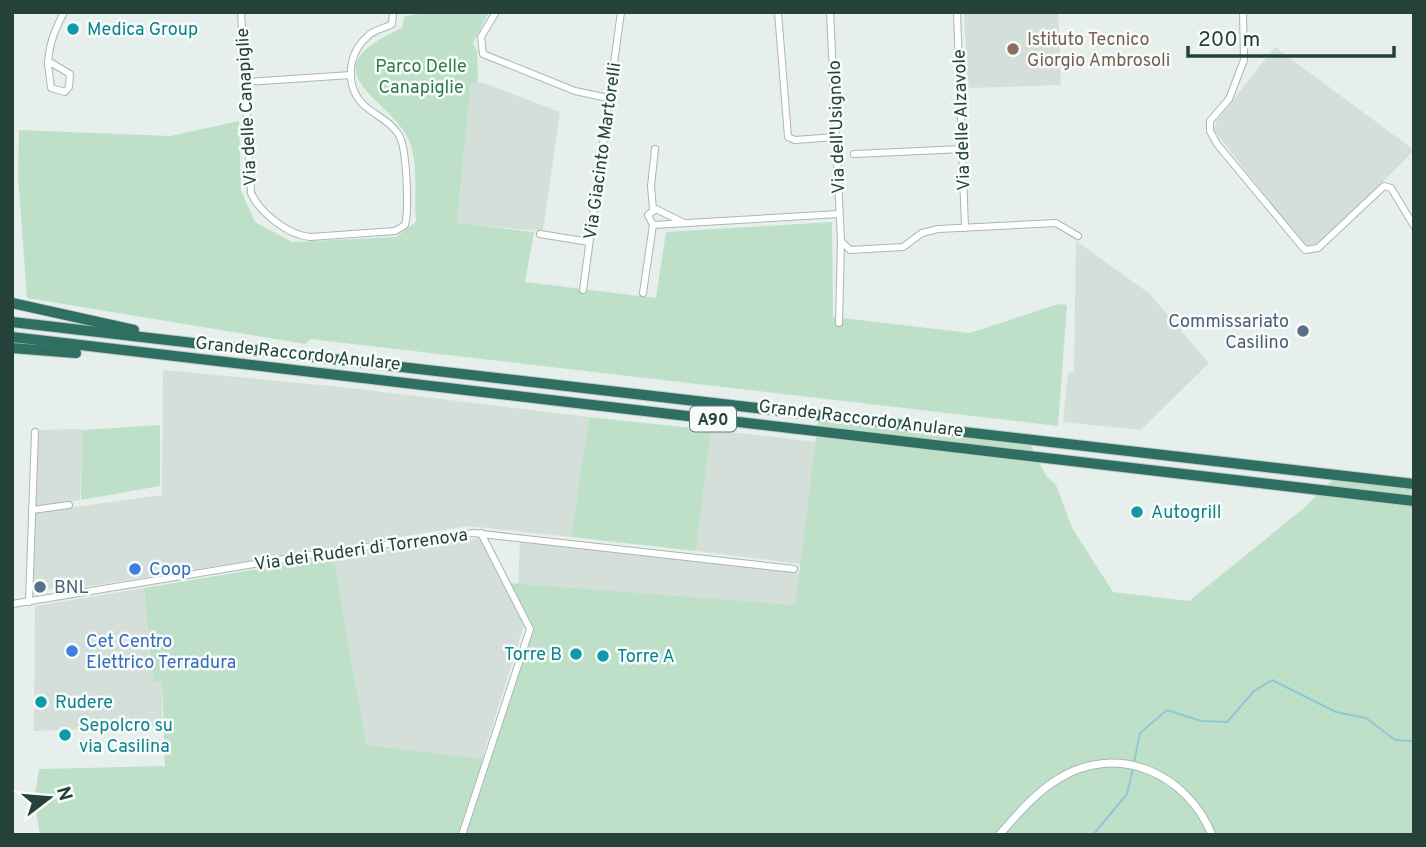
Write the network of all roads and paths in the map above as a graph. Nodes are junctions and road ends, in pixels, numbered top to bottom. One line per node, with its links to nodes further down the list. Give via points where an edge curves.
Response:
1 (64, 12): 10 (street, via 50,40)
2 (241, 12): 12 (street, Via delle Canapiglie)
3 (393, 12): 11 (street, via 392,24 370,33 360,44)
4 (496, 12): 13 (street, via 482,33 483,54 578,92)
5 (621, 12): 13 (street, Via Giacinto Martorelli)
6 (778, 12): 14 (street, via 788,137)
7 (830, 12): 14 (street, Via dell'Usignolo)
8 (957, 12): 16 (street, Via delle Alzavole)
9 (1242, 12): 22 (street, via 1244,64 1227,102 1209,125 1219,146 1305,250 1318,248 1384,186 1391,188)
10 (48, 61): 10 (street, via 51,88 65,92 70,74)
11 (351, 75): 12 (street); 12 (street, Via delle Canapiglie, via 359,99 402,142 406,217 398,230 304,236 261,208 250,188)
12 (245, 82)
13 (608, 98): 27 (street, Via Giacinto Martorelli)
14 (835, 137): 19 (street, Via dell'Usignolo)
15 (655, 149): 18 (street)
16 (963, 149): 17 (street); 23 (street, Via delle Alzavole)
17 (853, 153)
18 (653, 210): 20 (street); 21 (street, via 648,216)
19 (839, 214): 20 (street); 26 (street, Via dell'Usignolo)
20 (684, 223): 21 (street)
21 (653, 225): 29 (street)
22 (1414, 226)
23 (965, 228): 25 (street, via 1056,223); 26 (street, via 929,230 905,247 882,250 850,250)
24 (540, 234): 27 (street)
25 (1078, 236)
26 (841, 241): 32 (street, Via dell'Usignolo)
27 (589, 242): 28 (street, Via Giacinto Martorelli)
28 (583, 290)
29 (643, 293)
30 (12, 303): 34 (highway)
31 (12, 322): 34 (highway, Grande Raccordo Anulare / A90)
32 (839, 323)
33 (12, 337): 36 (highway, Grande Raccordo Anulare / A90)
34 (160, 338): 38 (highway, Grande Raccordo Anulare / A90)
35 (12, 348): 36 (highway, via 163,362)
36 (187, 358): 39 (highway, Grande Raccordo Anulare / A90)
37 (35, 432): 41 (street)
38 (1414, 484)
39 (1414, 501)
40 (69, 505): 41 (street)
41 (32, 510): 44 (street)
42 (481, 533): 43 (street, Via dei Ruderi di Torrenova); 44 (street, Via dei Ruderi di Torrenova, via 321,552); 46 (street, via 530,627)
43 (794, 569)
44 (29, 602): 45 (street, Via dei Ruderi di Torrenova)
45 (12, 604)
46 (462, 835)
47 (999, 835): 48 (street, via 1060,778 1095,764 1123,763 1146,768 1185,793 1201,811)
48 (1212, 835)

